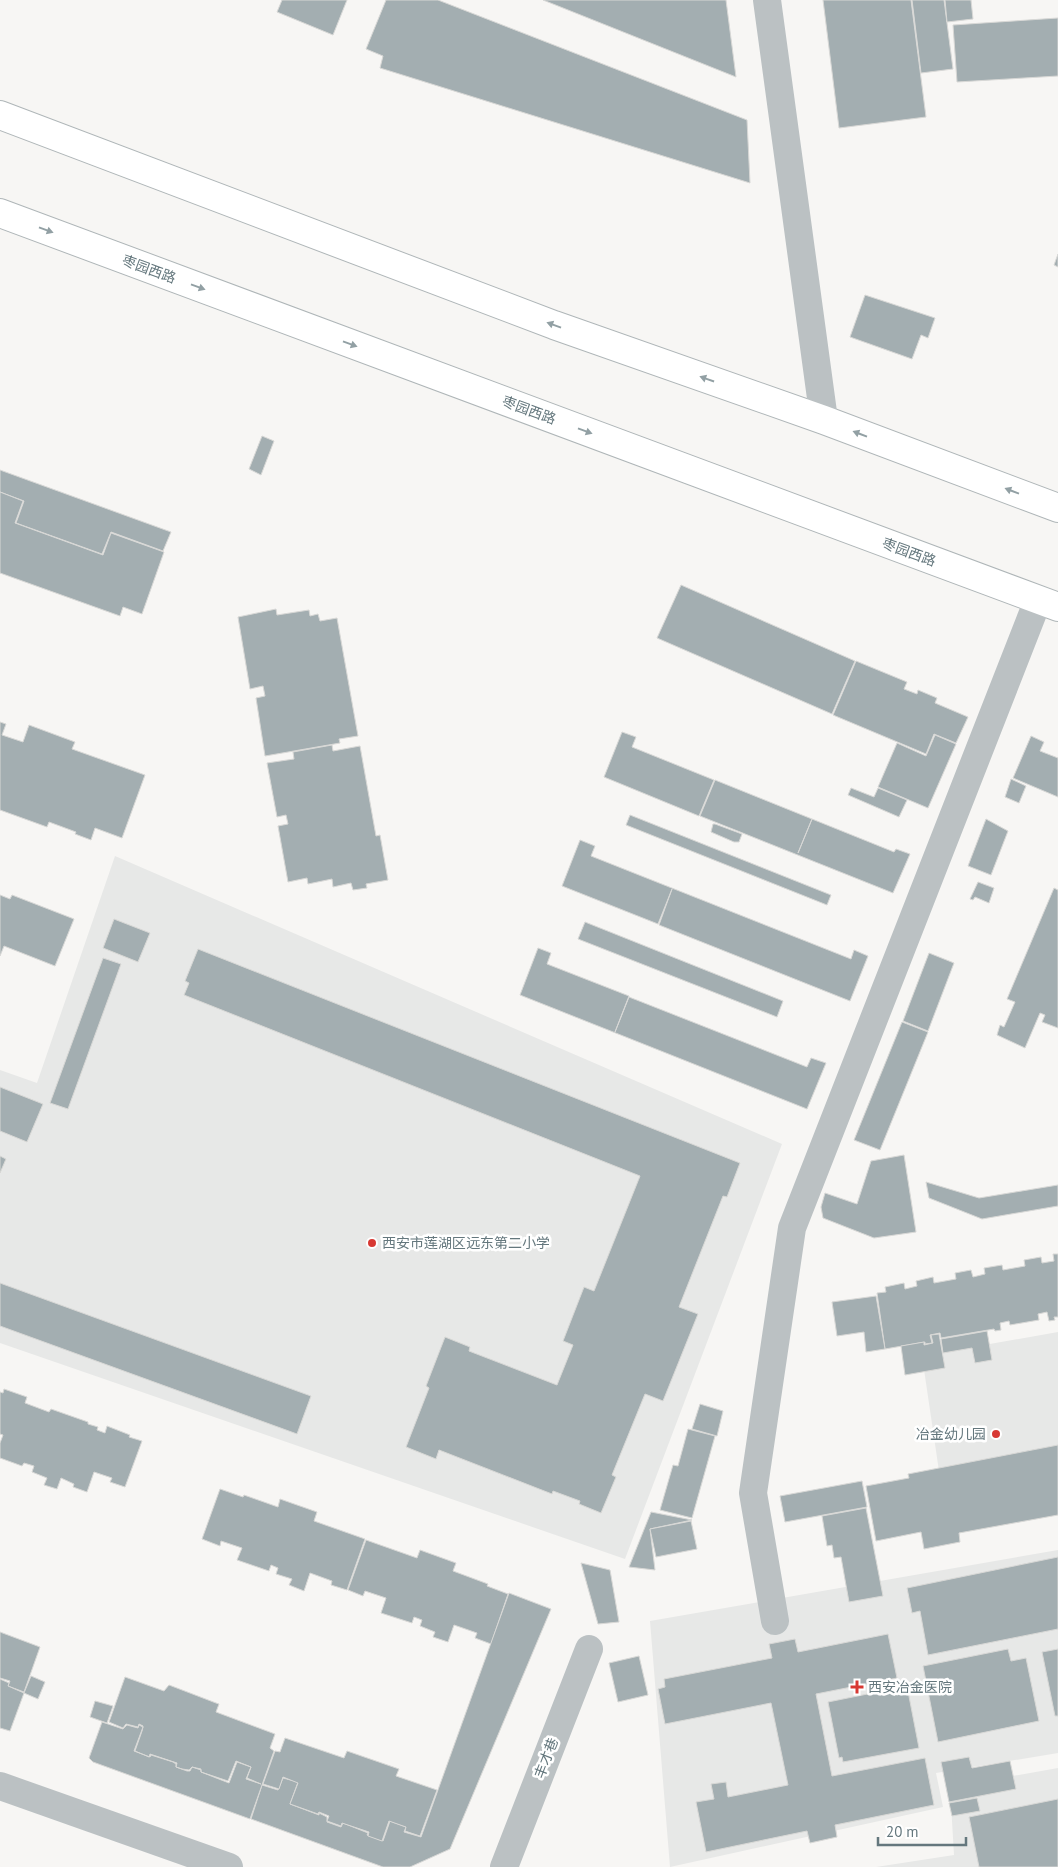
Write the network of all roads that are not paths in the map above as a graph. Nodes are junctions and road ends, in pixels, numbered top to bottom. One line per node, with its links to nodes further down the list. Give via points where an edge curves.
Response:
1 (767, 0): 4 (street)
2 (0, 114): 4 (main road, one-way to 2, via 554,326)
3 (0, 213): 6 (main road, 枣园西路, one-way to 6)
4 (824, 420): 5 (main road, one-way to 4)
5 (1058, 508)
6 (1048, 604): 7 (street, via 792,1228 753,1493)
7 (776, 1621)
8 (589, 1650): 11 (street, 丰才巷)
9 (0, 1786): 10 (street)
10 (228, 1867)
11 (504, 1867)

